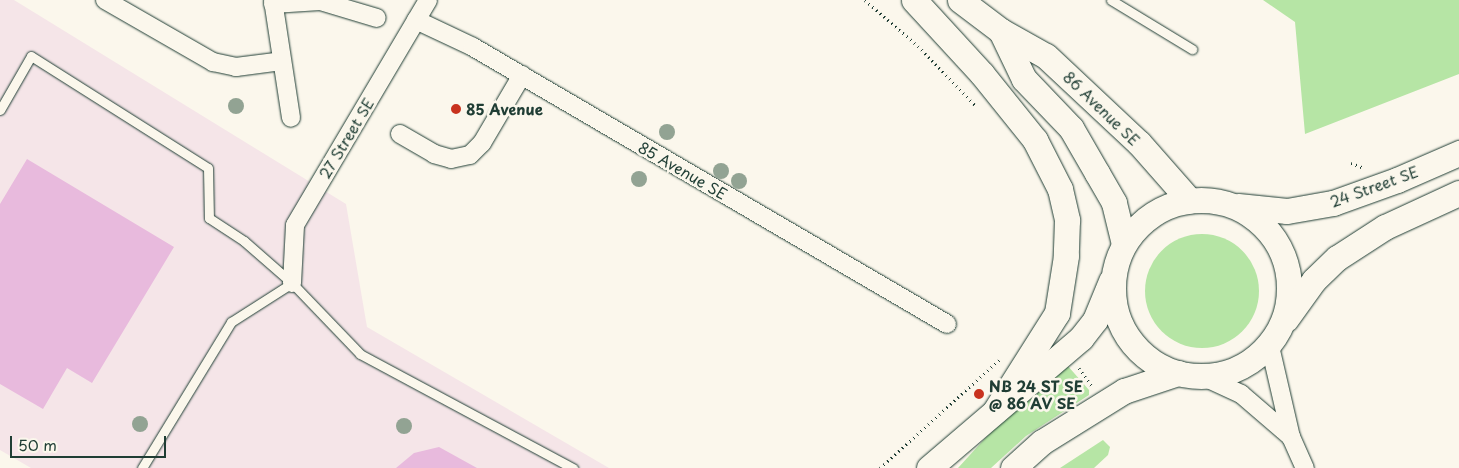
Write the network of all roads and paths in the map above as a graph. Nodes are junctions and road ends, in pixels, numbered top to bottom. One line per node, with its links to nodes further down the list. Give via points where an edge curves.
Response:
1 (105, 0): 12 (street, via 213,62 236,66)
2 (428, 0): 9 (street, 27 Street SE)
3 (865, 0): 15 (path, via 918,46)
4 (914, 0): 31 (main road, via 982,74 1035,140 1060,189 1067,220 1066,256 1057,313)
5 (960, 0): 10 (main road, 86 Avenue SE)
6 (1110, 0): 11 (lane)
7 (273, 2): 8 (street, via 320,1); 12 (street)
8 (377, 18)
9 (416, 20): 13 (street, 85 Avenue SE, via 442,30); 24 (street, 27 Street SE, via 294,224)
10 (1001, 31): 20 (main road, 86 Avenue SE, via 1046,56 1139,143); 22 (main road, 86 Avenue SE, via 1024,80 1070,128 1114,203)
11 (1192, 49)
12 (282, 61): 16 (street)
13 (522, 75): 17 (street, via 482,143 470,155 451,159 434,154); 25 (street, 85 Avenue SE)
14 (0, 110): 24 (lane, via 31,56 208,168 209,218 244,241)
15 (982, 112)
16 (291, 118)
17 (400, 134)
18 (1459, 152): 21 (main road, 24 Street SE, via 1397,180 1333,203 1288,211)
19 (1459, 194): 26 (main road, via 1385,227 1337,258 1314,280)
20 (1190, 201): 21 (main road); 22 (main road, via 1165,207 1151,215)
21 (1228, 204): 26 (main road, via 1244,211 1266,228 1284,258 1289,288 1287,305)
22 (1124, 244): 23 (main road)
23 (1113, 276): 29 (main road, via 1114,306 1125,332 1147,357); 31 (main road, via 1095,320 1082,338)
24 (292, 283): 33 (lane, via 231,322); 34 (lane, via 360,354)
25 (947, 324)
26 (1273, 337): 29 (main road, via 1242,366 1224,373); 32 (street)
27 (1004, 357): 35 (path, via 974,380)
28 (1073, 360): 30 (path)
29 (1190, 374): 32 (street, via 1241,394); 37 (main road, via 1124,391 1042,442)
30 (1096, 392)
31 (995, 411): 36 (main road)
32 (1291, 437): 38 (street)
33 (142, 468)
34 (573, 468)
35 (880, 468)
36 (929, 468)
37 (1013, 468)
38 (1305, 468)

